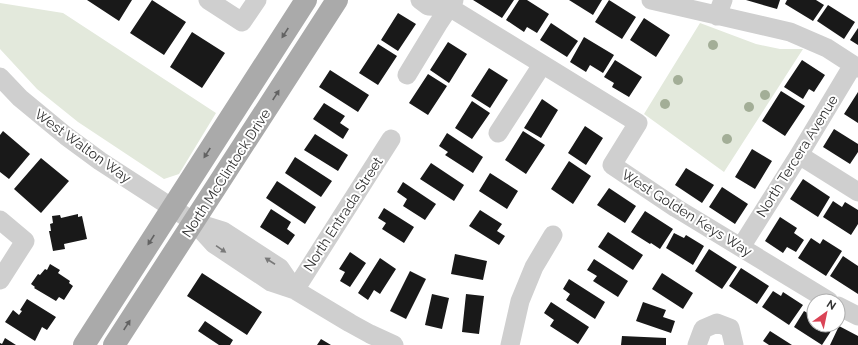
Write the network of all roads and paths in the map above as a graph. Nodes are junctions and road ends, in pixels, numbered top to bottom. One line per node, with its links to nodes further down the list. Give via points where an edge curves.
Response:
1 (208, 0): 2 (street, via 242,22)
2 (257, 0)
3 (306, 0): 17 (main road, North McClintock Drive, one-way to 17)
4 (337, 0): 19 (main road, North McClintock Drive, one-way to 4)
5 (420, 0): 7 (street, West Golden Keys Way, via 428,6)
6 (651, 0): 8 (street)
7 (449, 2): 9 (street, West Golden Keys Way); 11 (street)
8 (720, 8): 10 (street, via 790,32 827,48)
9 (542, 64): 13 (street); 21 (street, West Golden Keys Way, via 638,123 612,165)
10 (856, 66): 15 (street, North Tercera Avenue)
11 (407, 75)
12 (0, 77): 17 (street, West Walton Way, via 20,98 66,136)
13 (498, 133)
14 (391, 139): 23 (street, North Entrada Street)
15 (799, 155): 16 (street); 21 (street, North Tercera Avenue)
16 (858, 192)
17 (172, 207): 19 (street, West Walton Way); 27 (main road, North McClintock Drive, one-way to 27)
18 (0, 220): 22 (street, via 25,241)
19 (194, 222): 23 (street, West Walton Way, via 223,231 280,268); 28 (main road, North McClintock Drive, one-way to 19)
20 (553, 235): 30 (street, via 534,267 520,301)
21 (741, 247): 24 (street, West Golden Keys Way)
22 (0, 280)
23 (295, 290): 29 (street, via 350,323)
24 (816, 293)
25 (846, 310): 26 (street)
26 (858, 316)
27 (84, 345)
28 (114, 345)
29 (394, 345)
30 (510, 345)
31 (697, 345): 32 (street, via 703,329 717,323 730,328)
32 (734, 345)

